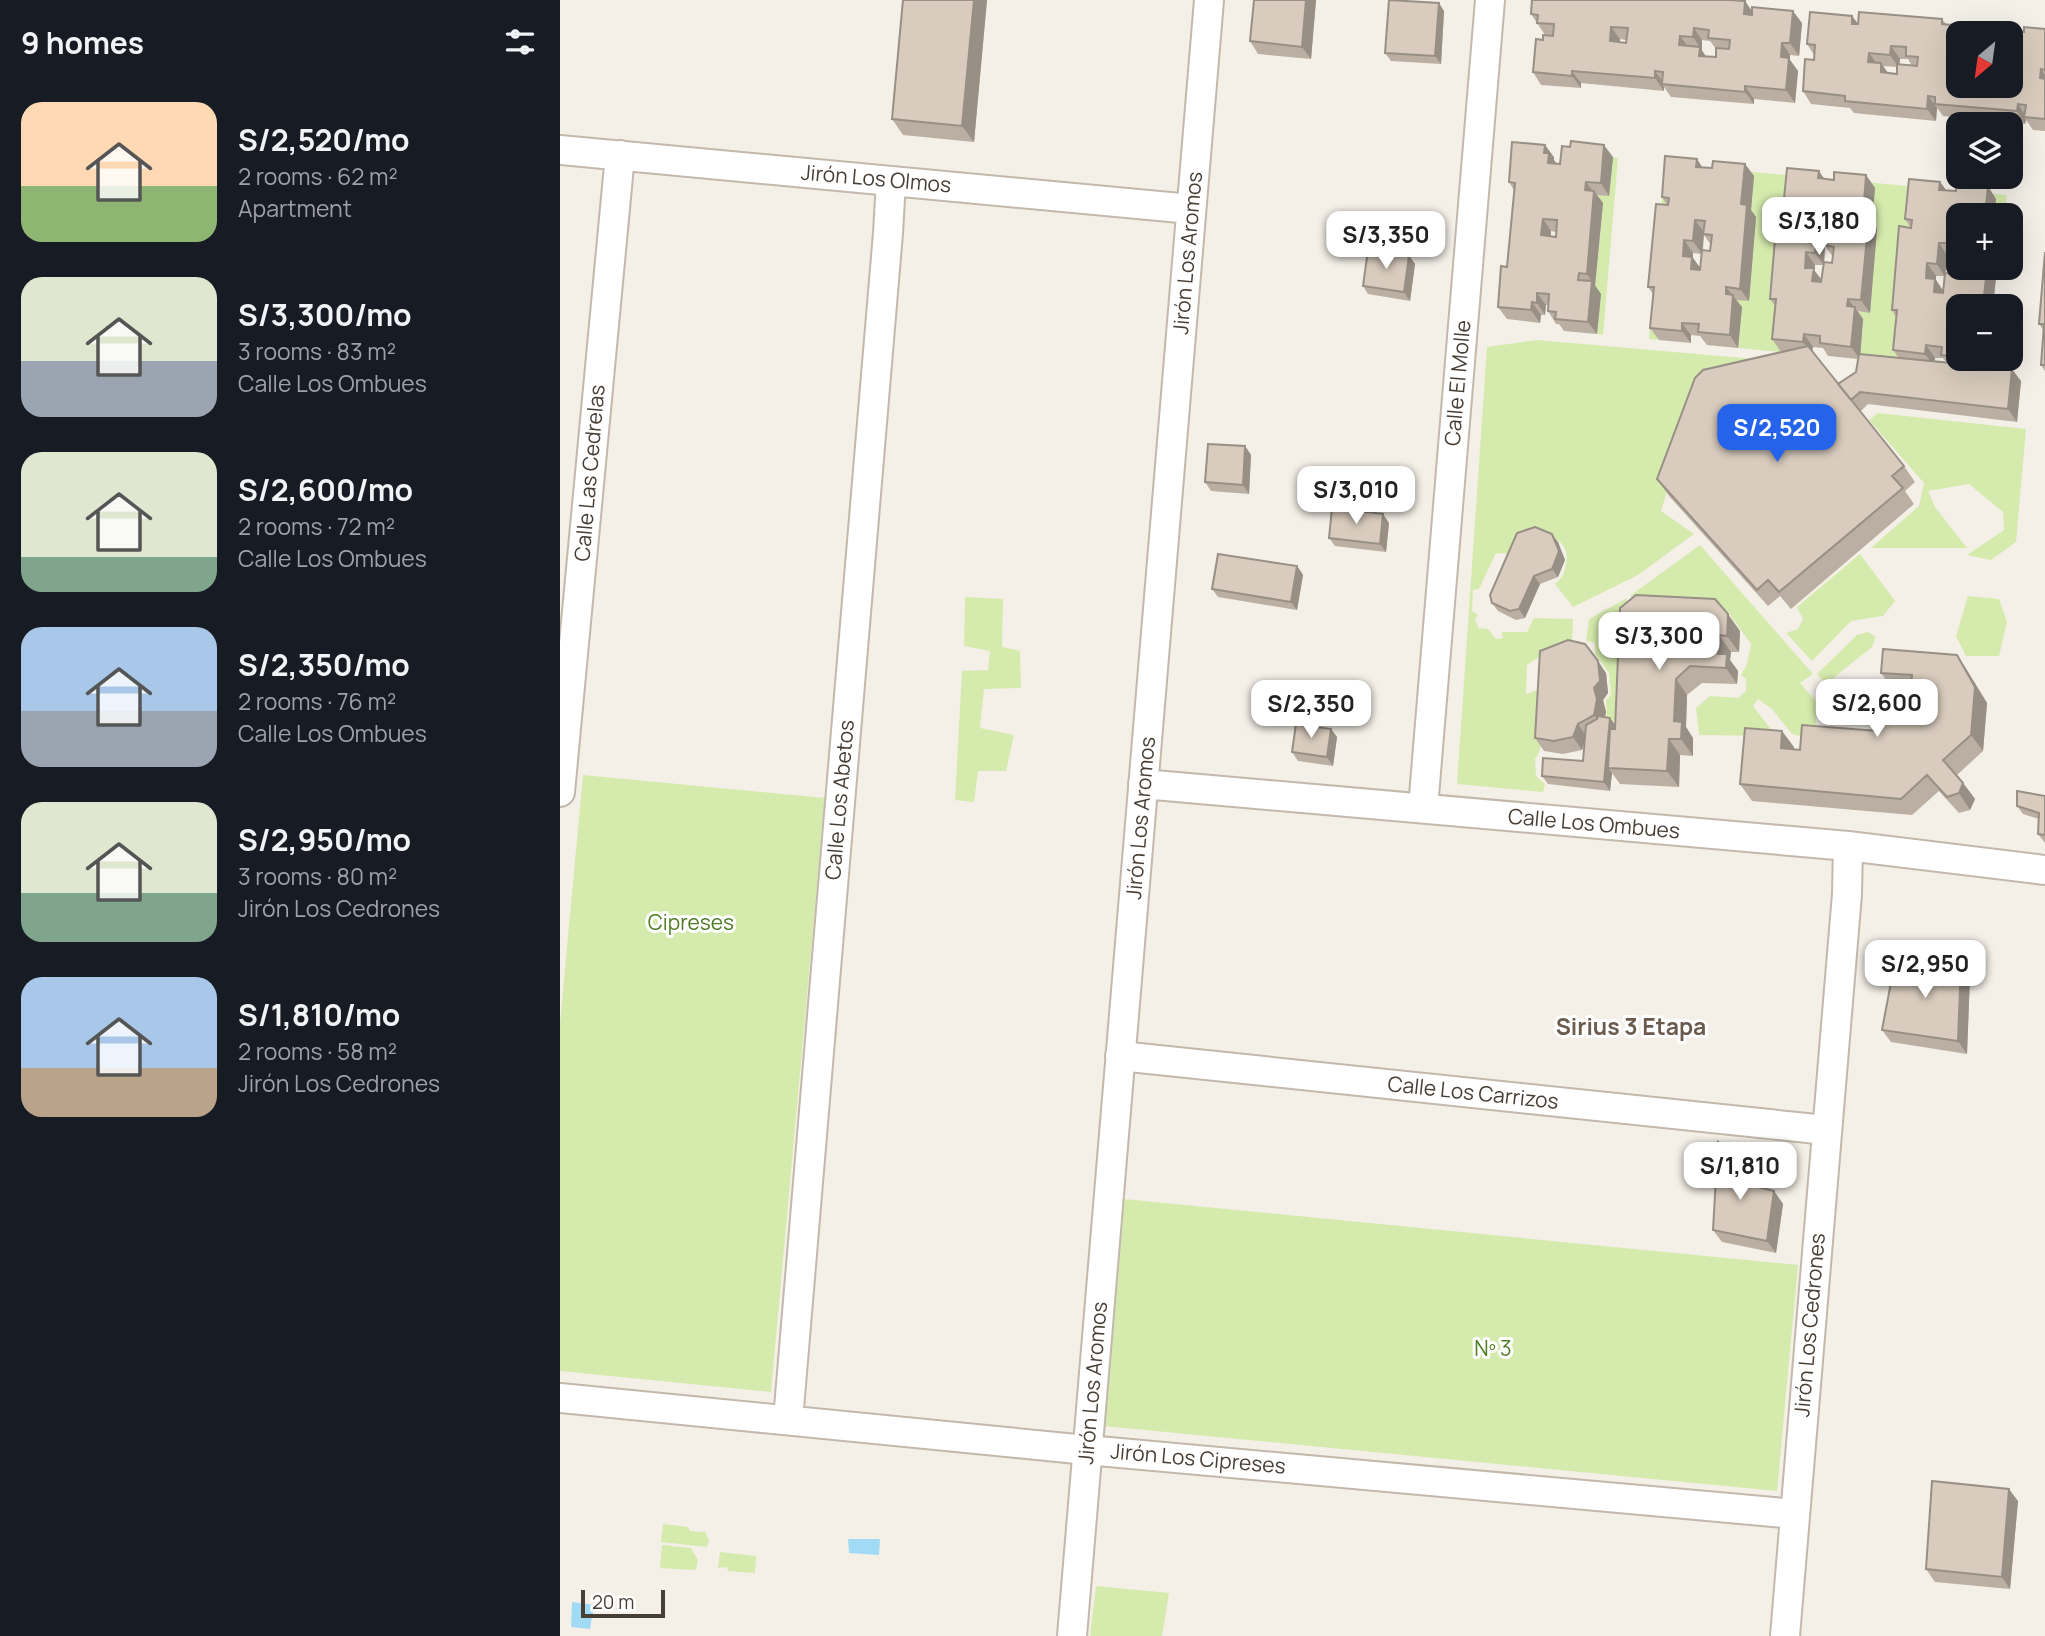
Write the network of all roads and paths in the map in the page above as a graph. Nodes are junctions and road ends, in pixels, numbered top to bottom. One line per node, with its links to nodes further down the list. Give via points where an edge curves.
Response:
1 (1209, 0): 6 (street, Jirón Los Aromos)
2 (1490, 0): 9 (street, Calle El Molle)
3 (560, 150): 4 (street, Jirón Los Olmos)
4 (620, 155): 5 (street, Jirón Los Olmos); 8 (street, Calle Las Cedrelas)
5 (891, 181): 6 (street, Jirón Los Olmos); 15 (street, Calle Los Abetos)
6 (1191, 209): 7 (street, Jirón Los Aromos)
7 (1143, 785): 9 (street, Calle Los Ombues); 12 (street, Jirón Los Aromos)
8 (560, 792)
9 (1423, 808): 10 (street, Calle Los Ombues)
10 (1849, 846): 11 (street, Calle Los Ombues); 13 (street, Jirón Los Cedrones)
11 (2045, 870)
12 (1121, 1056): 13 (street, Calle Los Carrizos); 16 (street, Jirón Los Aromos)
13 (1826, 1130): 17 (street, Jirón Los Cedrones)
14 (560, 1398): 15 (street, Jirón Los Cipreses)
15 (788, 1420): 16 (street, Jirón Los Cipreses)
16 (1087, 1450): 17 (street, Jirón Los Cipreses); 18 (street, Jirón Los Aromos)
17 (1795, 1514): 19 (street, Jirón Los Cedrones)
18 (1072, 1636)
19 (1785, 1636)

